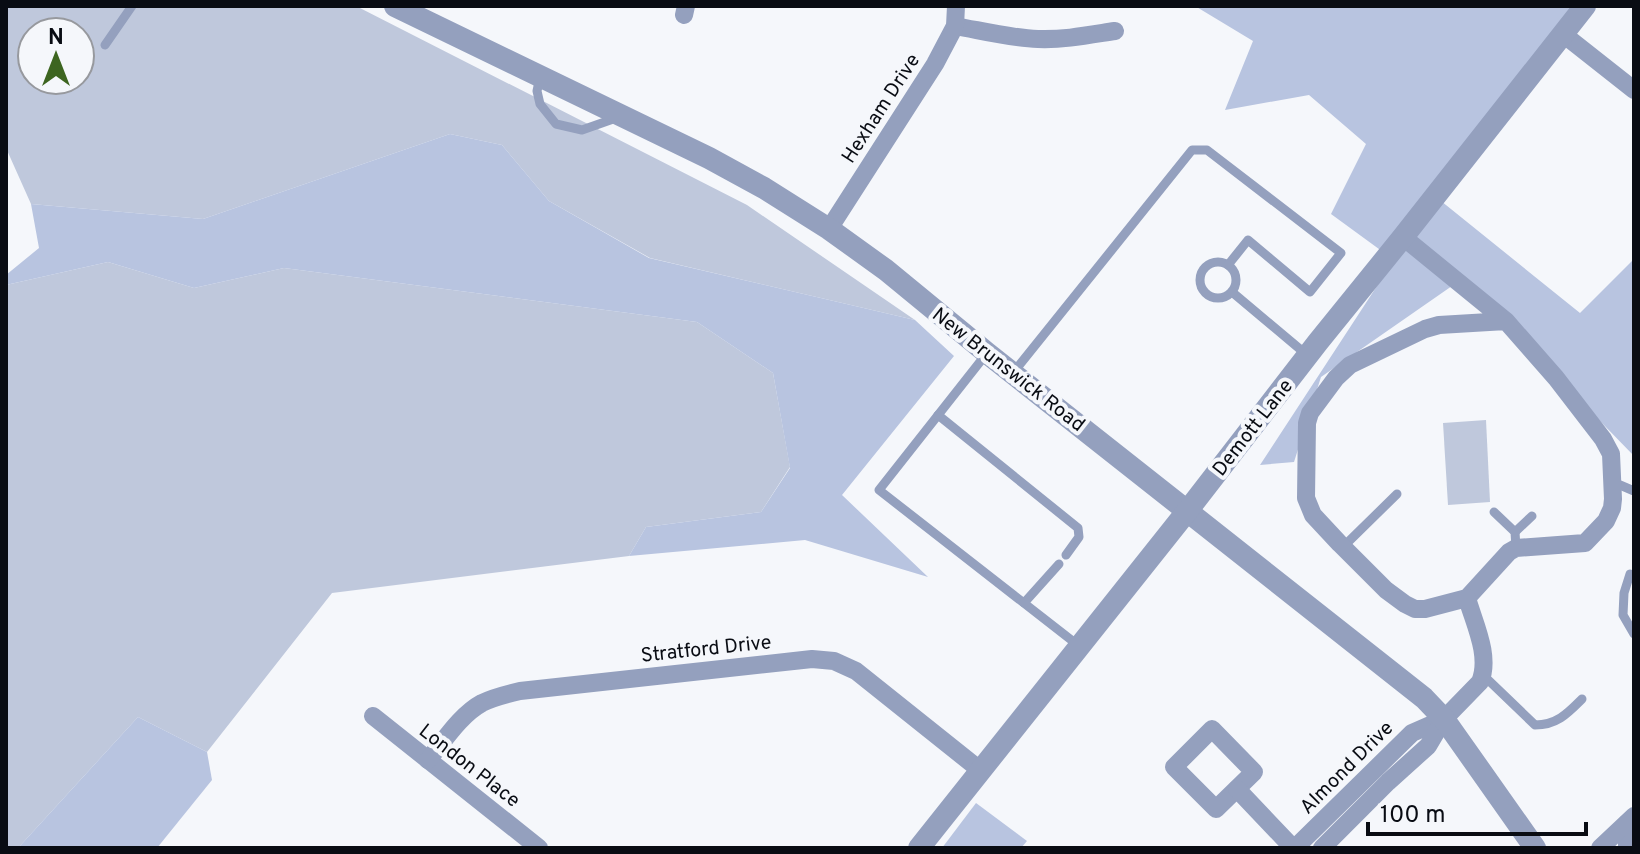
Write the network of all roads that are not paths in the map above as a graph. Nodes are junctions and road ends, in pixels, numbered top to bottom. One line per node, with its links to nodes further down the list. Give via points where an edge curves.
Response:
1 (132, 6): 8 (lane)
2 (956, 6): 5 (street, Hexham Drive)
3 (1585, 6): 7 (street, Demott Lane)
4 (410, 9): 9 (street, New Brunswick Road)
5 (955, 26): 6 (street, via 1038,39); 12 (street, Hexham Drive)
6 (1115, 31)
7 (1563, 34): 10 (street); 13 (street, Demott Lane)
8 (105, 45)
9 (540, 77): 11 (street, New Brunswick Road); 11 (lane, via 540,104 556,124 582,130)
10 (1634, 90)
11 (621, 116): 12 (street, New Brunswick Road, via 764,188)
12 (829, 229): 17 (street, New Brunswick Road)
13 (1403, 237): 16 (street); 18 (street, Demott Lane)
14 (1228, 265): 15 (lane, via 1236,275); 15 (lane, via 1211,263 1199,282 1209,297); 19 (lane, via 1248,240 1310,292 1341,253 1207,150 1192,150)
15 (1232, 292): 18 (lane)
16 (1506, 321): 21 (street, via 1603,439 1611,454); 28 (street, via 1425,329 1350,365 1310,413 1306,498 1313,515)
17 (987, 353): 19 (street, New Brunswick Road); 20 (lane)
18 (1307, 355): 24 (street, Demott Lane)
19 (1013, 373): 24 (street, New Brunswick Road)
20 (938, 415): 29 (lane, via 1078,528 1079,537); 33 (lane, via 879,490)
21 (1612, 484): 22 (lane); 27 (street, via 1612,508 1585,543)
22 (1634, 491)
23 (1397, 494): 28 (lane)
24 (1188, 510): 35 (street, Demott Lane); 39 (street, New Brunswick Road)
25 (1494, 512): 27 (lane)
26 (1532, 516): 27 (lane)
27 (1515, 540): 32 (street)
28 (1343, 547): 32 (street, via 1386,590 1415,609)
29 (1066, 555)
30 (1059, 564): 33 (lane)
31 (1630, 574): 34 (lane, via 1623,615)
32 (1467, 598): 36 (street, via 1484,657)
33 (1024, 603): 35 (lane)
34 (1634, 634)
35 (1079, 646): 41 (street, Demott Lane)
36 (1483, 675): 37 (lane, via 1535,725 1563,718); 39 (street)
37 (1582, 699)
38 (373, 716): 40 (street, London Place)
39 (1444, 719): 46 (street, Almond Drive, via 1412,733); 47 (street, Almond Drive, via 1428,746); 48 (street, New Brunswick Road)
40 (428, 760): 41 (street, Stratford Drive, via 465,715 494,697 812,659 856,671); 44 (street, London Place)
41 (980, 770): 45 (street, Demott Lane)
42 (1237, 789): 42 (street, via 1254,772 1212,729 1174,767 1216,809); 46 (street, Almond Drive)
43 (1631, 820): 49 (street); 50 (street)
44 (539, 848)
45 (919, 848)
46 (1294, 848)
47 (1322, 848)
48 (1535, 848)
49 (1600, 848)
50 (1627, 848)

